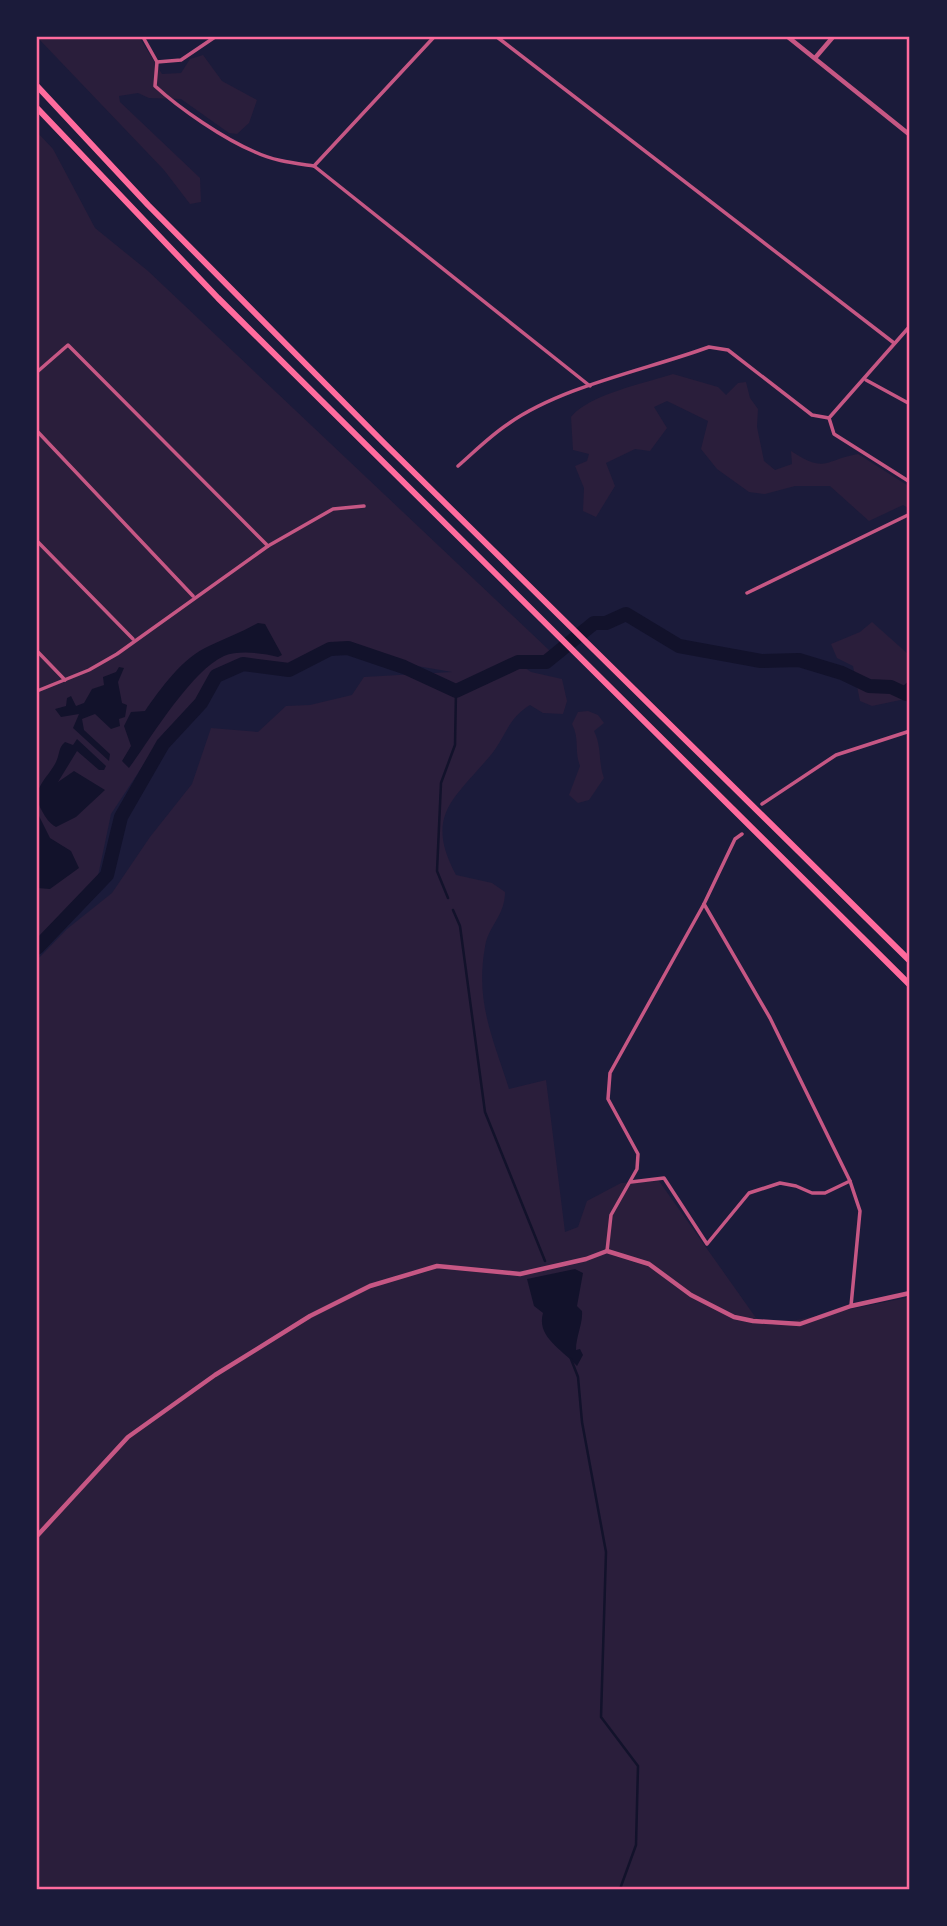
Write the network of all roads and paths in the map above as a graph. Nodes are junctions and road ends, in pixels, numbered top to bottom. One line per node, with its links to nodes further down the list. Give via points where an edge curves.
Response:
1 (143, 37): 8 (street)
2 (215, 37): 8 (street, via 181,60)
3 (434, 37): 12 (street)
4 (497, 37): 14 (street)
5 (788, 37): 7 (street)
6 (833, 37): 7 (street)
7 (815, 58): 11 (street)
8 (157, 62): 12 (street, via 155,86 175,104 254,152)
9 (37, 86): 37 (highway, via 166,223 553,611)
10 (37, 108): 38 (highway, via 191,271)
11 (910, 135)
12 (314, 166): 17 (street)
13 (910, 326): 14 (street)
14 (895, 344): 16 (street)
15 (37, 372): 26 (street, via 68,345)
16 (866, 380): 18 (street); 19 (street, via 853,387)
17 (590, 386): 19 (street, via 719,346 812,415); 21 (street, via 508,423)
18 (910, 404)
19 (830, 418): 22 (street, via 834,434)
20 (37, 430): 28 (street)
21 (458, 466)
22 (910, 482)
23 (364, 506): 26 (street, via 333,509)
24 (910, 514): 27 (street)
25 (37, 541): 29 (street)
26 (268, 546): 28 (street)
27 (747, 593)
28 (193, 596): 29 (street)
29 (133, 639): 31 (street, via 117,654)
30 (37, 651): 31 (street)
31 (65, 680): 32 (street)
32 (37, 691)
33 (910, 731): 34 (street, via 836,755)
34 (762, 804)
35 (742, 834): 36 (street, via 735,839)
36 (705, 904): 39 (street, via 770,1018); 40 (street, via 610,1073 608,1099 638,1154)
37 (910, 961)
38 (910, 985)
39 (850, 1181): 40 (street, via 825,1193 780,1183 749,1193 707,1244 664,1178); 43 (street, via 860,1211)
40 (631, 1182): 41 (street, via 611,1215)
41 (607, 1251): 43 (street, via 649,1264 691,1295 734,1317 800,1324); 44 (street, via 520,1274 436,1266 370,1286 310,1316 215,1375 128,1437)
42 (910, 1293): 43 (street)
43 (851, 1306)
44 (37, 1536)

